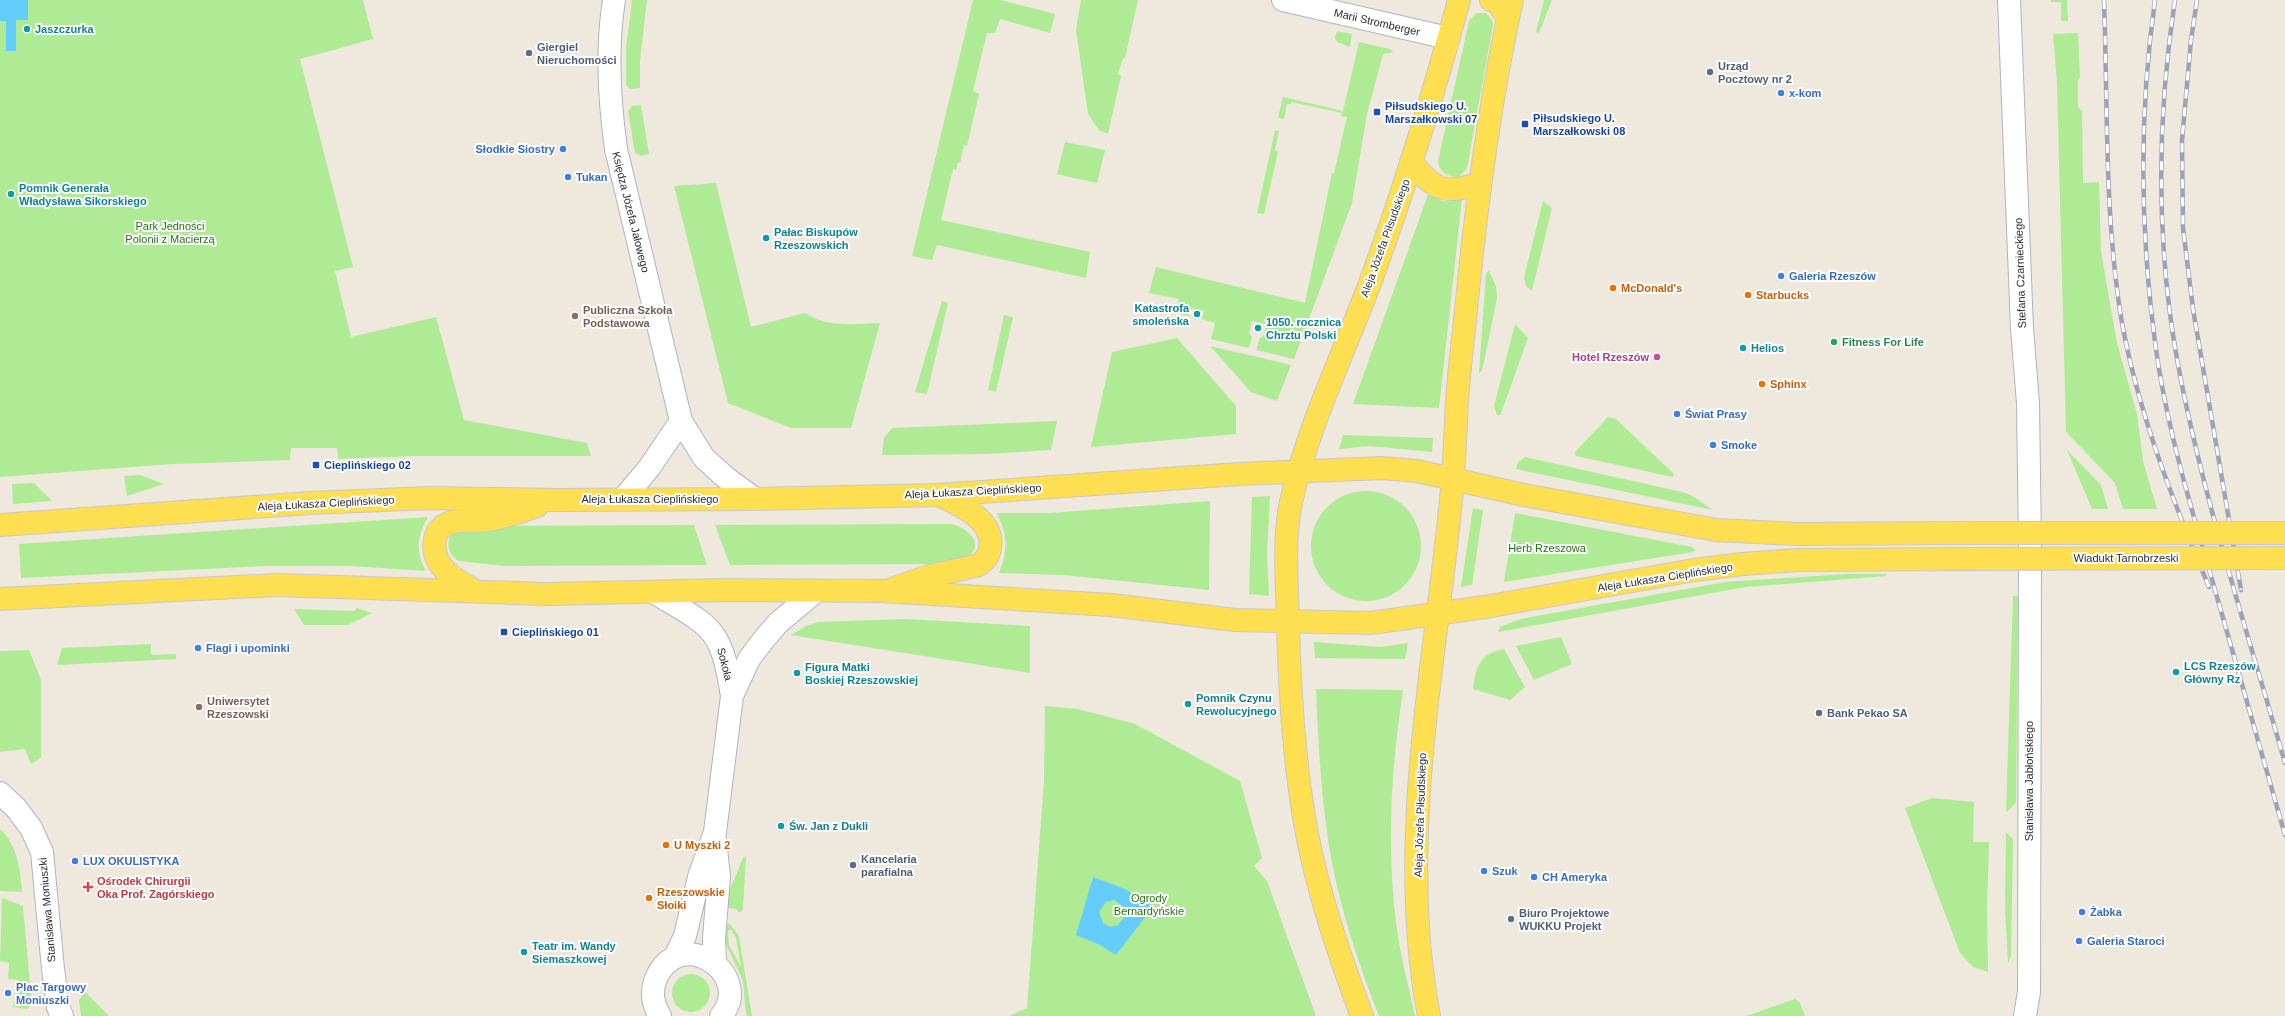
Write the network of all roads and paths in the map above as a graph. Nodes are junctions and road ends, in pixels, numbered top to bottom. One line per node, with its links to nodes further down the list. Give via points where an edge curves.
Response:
1 (614, 0): 10 (street, Księdza Józefa Jałowego, via 609,62 616,148)
2 (1283, 0): 7 (street, Marii Stromberger)
3 (1491, 0): 6 (main road)
4 (2009, 0): 19 (street, Stefana Czarnieckiego, via 2022,321 2028,403)
5 (1461, 1): 7 (main road, Aleja Józefa Piłsudskiego)
6 (1510, 9): 9 (main road, via 1495,80)
7 (1448, 38): 8 (main road, Aleja Józefa Piłsudskiego)
8 (1412, 162): 9 (main road, via 1431,183 1442,188 1453,191); 11 (main road, Aleja Józefa Piłsudskiego, via 1370,283 1319,410)
9 (1480, 183): 12 (main road, via 1457,402)
10 (681, 421): 14 (street, via 650,468); 15 (street, Księdza Józefa Jałowego, via 704,458)
11 (1299, 472): 12 (main road, Aleja Łukasza Cieplińskiego, via 1382,468 1417,471); 13 (main road, Aleja Łukasza Cieplińskiego); 28 (main road, Aleja Józefa Piłsudskiego, via 1291,503 1286,542)
12 (1453, 479): 18 (main road, bridge, via 1524,495 1716,530 1798,534); 27 (main road, Aleja Józefa Piłsudskiego)
13 (938, 495): 15 (main road, Aleja Łukasza Cieplińskiego); 23 (main road, via 960,504 980,519 992,542 989,554 983,563 976,566 929,576)
14 (623, 499): 15 (main road, Aleja Łukasza Cieplińskiego); 16 (main road, Aleja Łukasza Cieplińskiego)
15 (755, 499)
16 (556, 500): 17 (main road, Aleja Łukasza Cieplińskiego, via 398,499); 24 (main road, via 511,514 485,520 456,521 442,527 435,536 433,548 440,564 455,580)
17 (0, 525)
18 (2285, 533)
19 (2030, 546): 39 (street, Stanisława Jabłońskiego, via 2029,992)
20 (1966, 558): 21 (main road, Wiadukt Tarnobrzeski, bridge); 27 (main road, Aleja Łukasza Cieplińskiego, via 1797,560 1743,564)
21 (2285, 558)
22 (816, 590): 23 (main road); 25 (main road); 29 (street, Sokoła, via 778,623 765,638 749,659)
23 (884, 591): 28 (main road, via 1111,605 1235,620)
24 (480, 592): 25 (main road); 26 (main road, via 278,585)
25 (655, 593): 29 (street, Sokoła, via 703,622 714,634 722,647)
26 (0, 599)
27 (1437, 614): 28 (main road, Aleja Łukasza Cieplińskiego, via 1371,623); 38 (main road, Aleja Józefa Piłsudskiego, via 1422,751 1416,849 1420,946)
28 (1288, 622): 37 (main road, via 1294,740 1307,834 1341,958)
29 (732, 696): 31 (street, Sokoła)
30 (0, 793): 36 (street, Stanisława Moniuszki, via 16,808 31,828 42,852 53,969 58,1007)
31 (715, 832): 32 (street, Sokoła, via 699,876 685,936); 33 (street, Sokoła, via 719,878)
32 (676, 956): 33 (street, via 696,954); 34 (street, via 658,974 653,987)
33 (714, 964): 35 (street, via 725,976 729,989)
34 (654, 1010)
35 (728, 1012)
36 (62, 1016)
37 (1362, 1016)
38 (1429, 1016)
39 (2025, 1016)

